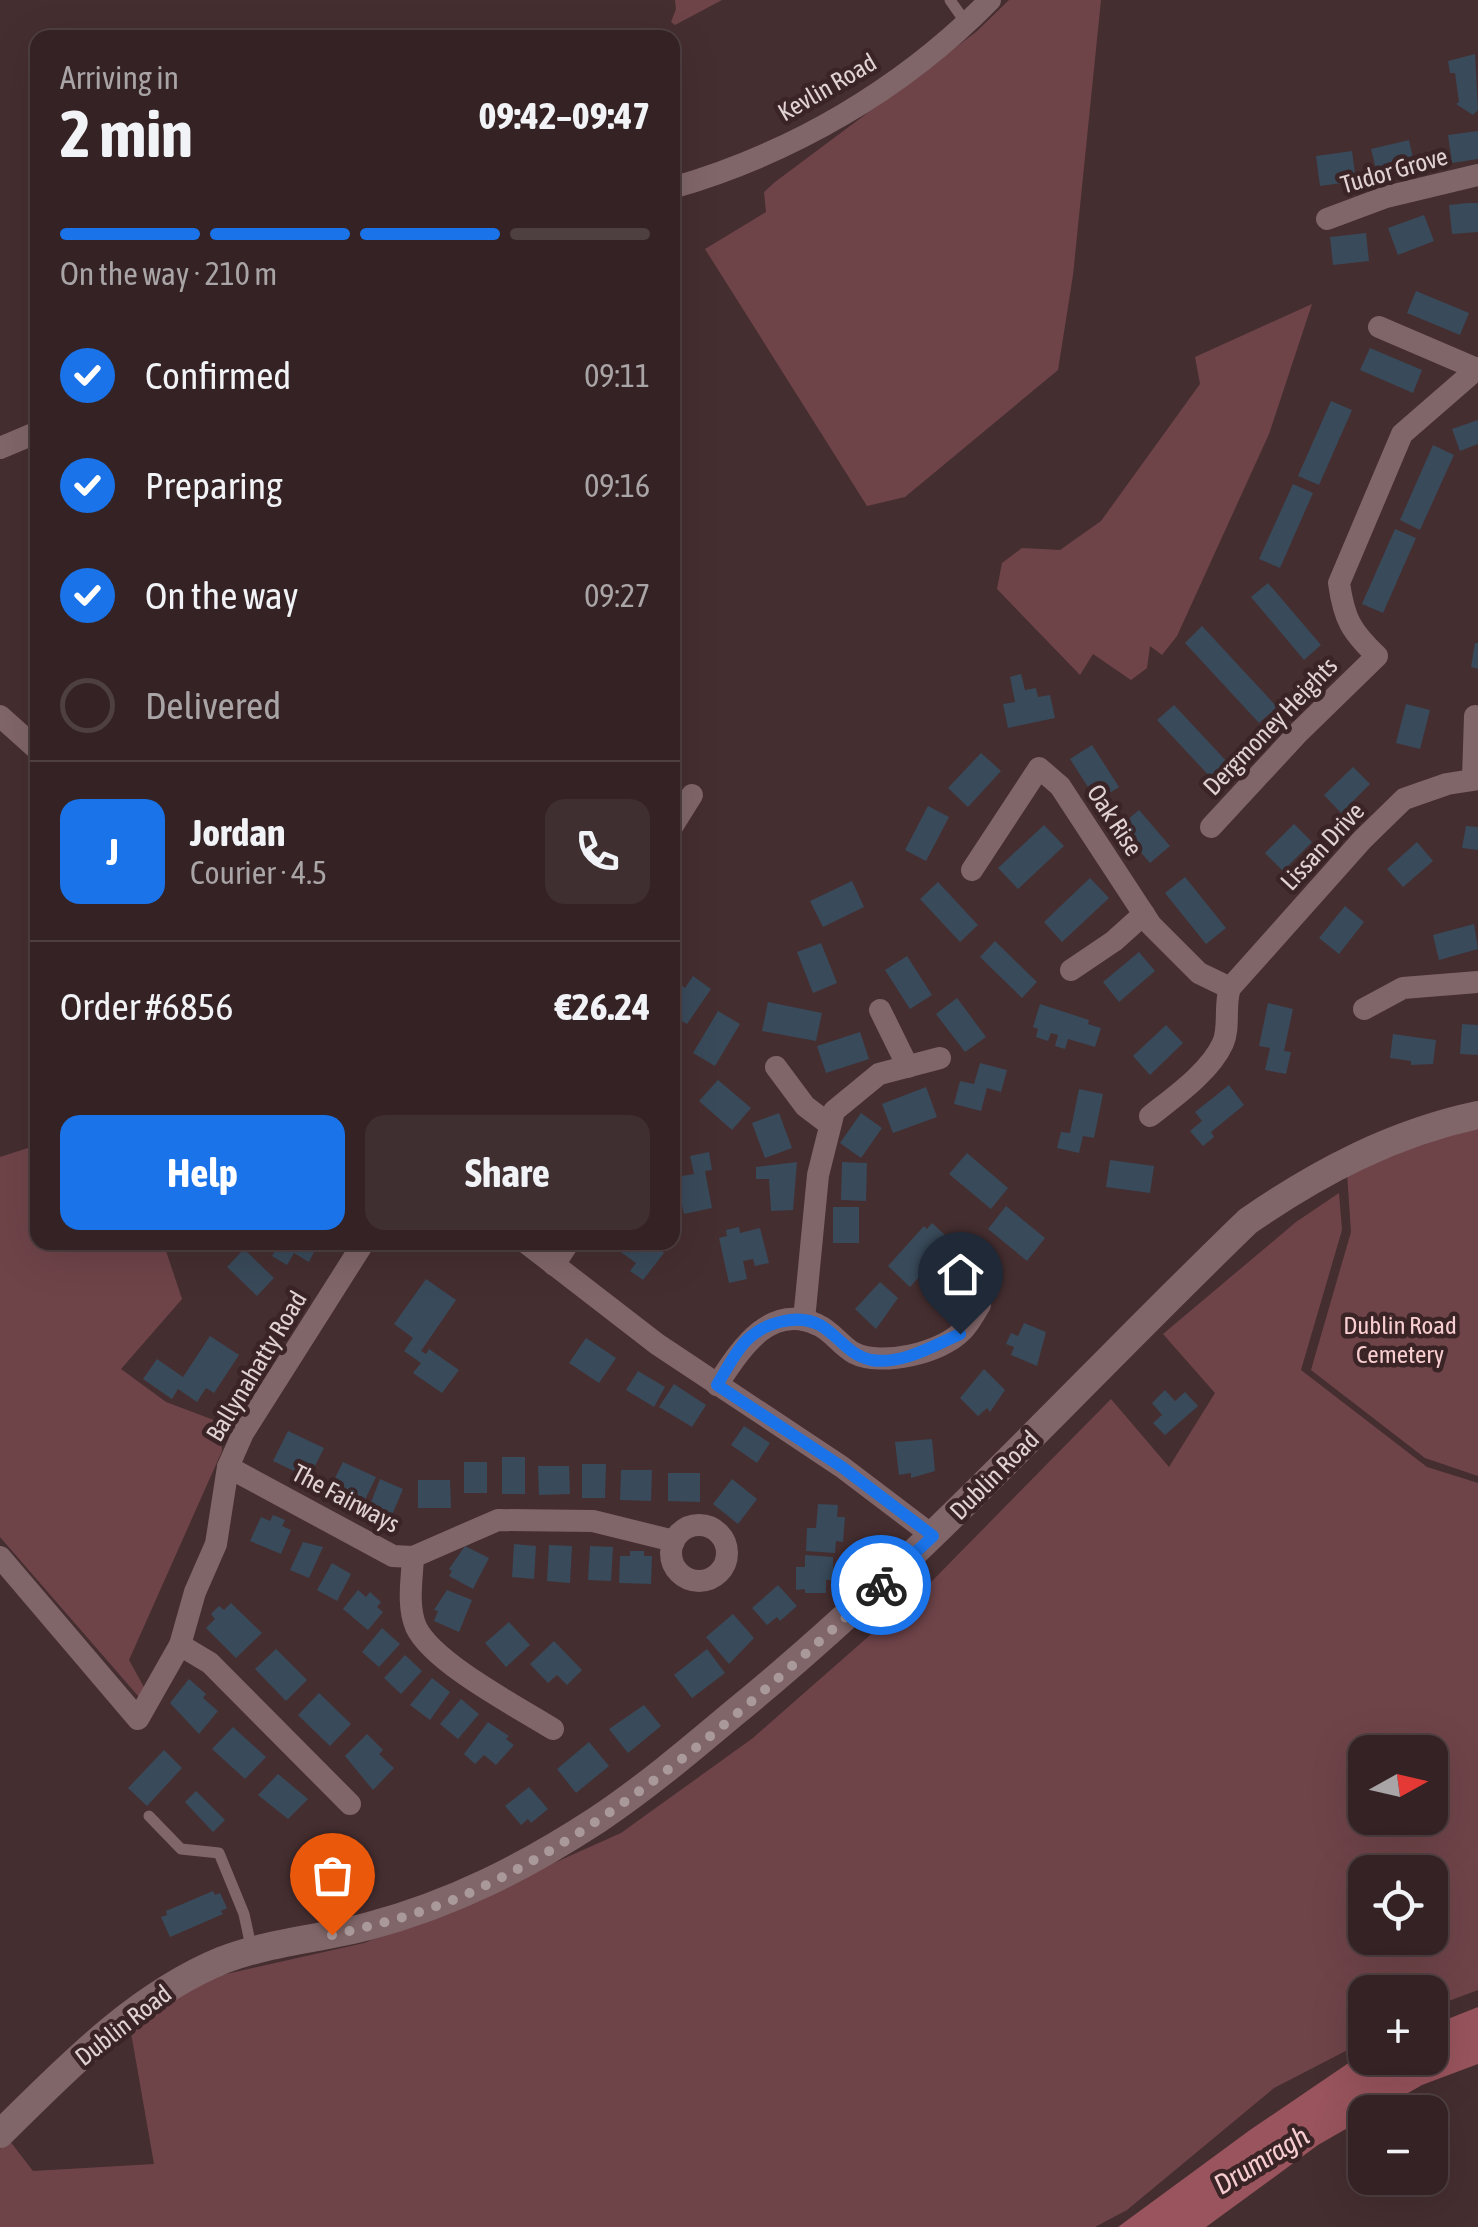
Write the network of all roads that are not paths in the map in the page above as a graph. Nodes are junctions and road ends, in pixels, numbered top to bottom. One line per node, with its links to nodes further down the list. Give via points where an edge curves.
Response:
1 (950, 0): 3 (lane)
2 (990, 0): 3 (street, Kevlin Road)
3 (966, 22): 5 (street, Kevlin Road, via 833,122 758,160)
4 (1478, 176): 6 (street, Tudor Grove)
5 (680, 185)
6 (1327, 219)
7 (1379, 327): 8 (street)
8 (1477, 368): 17 (street, Dergmoney Heights, via 1402,434 1339,583 1353,632 1377,656)
9 (30, 435): 10 (street)
10 (0, 448)
11 (0, 716): 13 (street)
12 (1475, 716): 14 (street)
13 (30, 743)
14 (1475, 778): 22 (street, Lissan Drive, via 1404,799)
15 (692, 795): 16 (street)
16 (680, 814)
17 (1210, 826)
18 (972, 870): 19 (street, Oak Rise, via 1038,768 1060,786)
19 (1144, 914): 20 (street); 22 (street, Oak Rise, via 1199,973)
20 (1072, 970)
21 (1478, 982): 23 (street, via 1403,988)
22 (1230, 988): 29 (street, via 1224,1041 1192,1083)
23 (1364, 1009)
24 (880, 1010): 27 (street)
25 (940, 1058): 27 (street)
26 (776, 1067): 30 (street, via 805,1106)
27 (908, 1067): 30 (street, via 879,1074 834,1111)
28 (1478, 1115): 39 (street, Dublin Road, via 1342,1162 1248,1221)
29 (1150, 1116)
30 (830, 1125): 36 (street, via 818,1175)
31 (359, 1250): 38 (street, Ballynahatty Road)
32 (534, 1250): 34 (street)
33 (563, 1250): 34 (street)
34 (554, 1265): 37 (street)
35 (980, 1306): 36 (street, via 960,1334 886,1361 866,1359)
36 (804, 1320): 37 (street, via 778,1321 748,1340)
37 (717, 1385): 39 (street)
38 (228, 1468): 42 (street, The Fairways, via 393,1556); 43 (street, Ballynahatty Road, via 216,1544)
39 (933, 1536): 47 (street, Dublin Road, via 780,1676 653,1779 548,1850 478,1890 416,1913)
40 (674, 1540): 42 (street, The Fairways, via 593,1521 498,1520)
41 (0, 1557): 43 (street, Ballynahatty Road, via 138,1718)
42 (413, 1557): 44 (street, via 416,1628 446,1660)
43 (180, 1645): 45 (street, via 210,1663)
44 (553, 1729)
45 (350, 1804)
46 (148, 1816): 47 (lane, via 180,1849 219,1853)
47 (252, 1951): 48 (street, Dublin Road, via 178,1982 128,2015)
48 (0, 2134)

